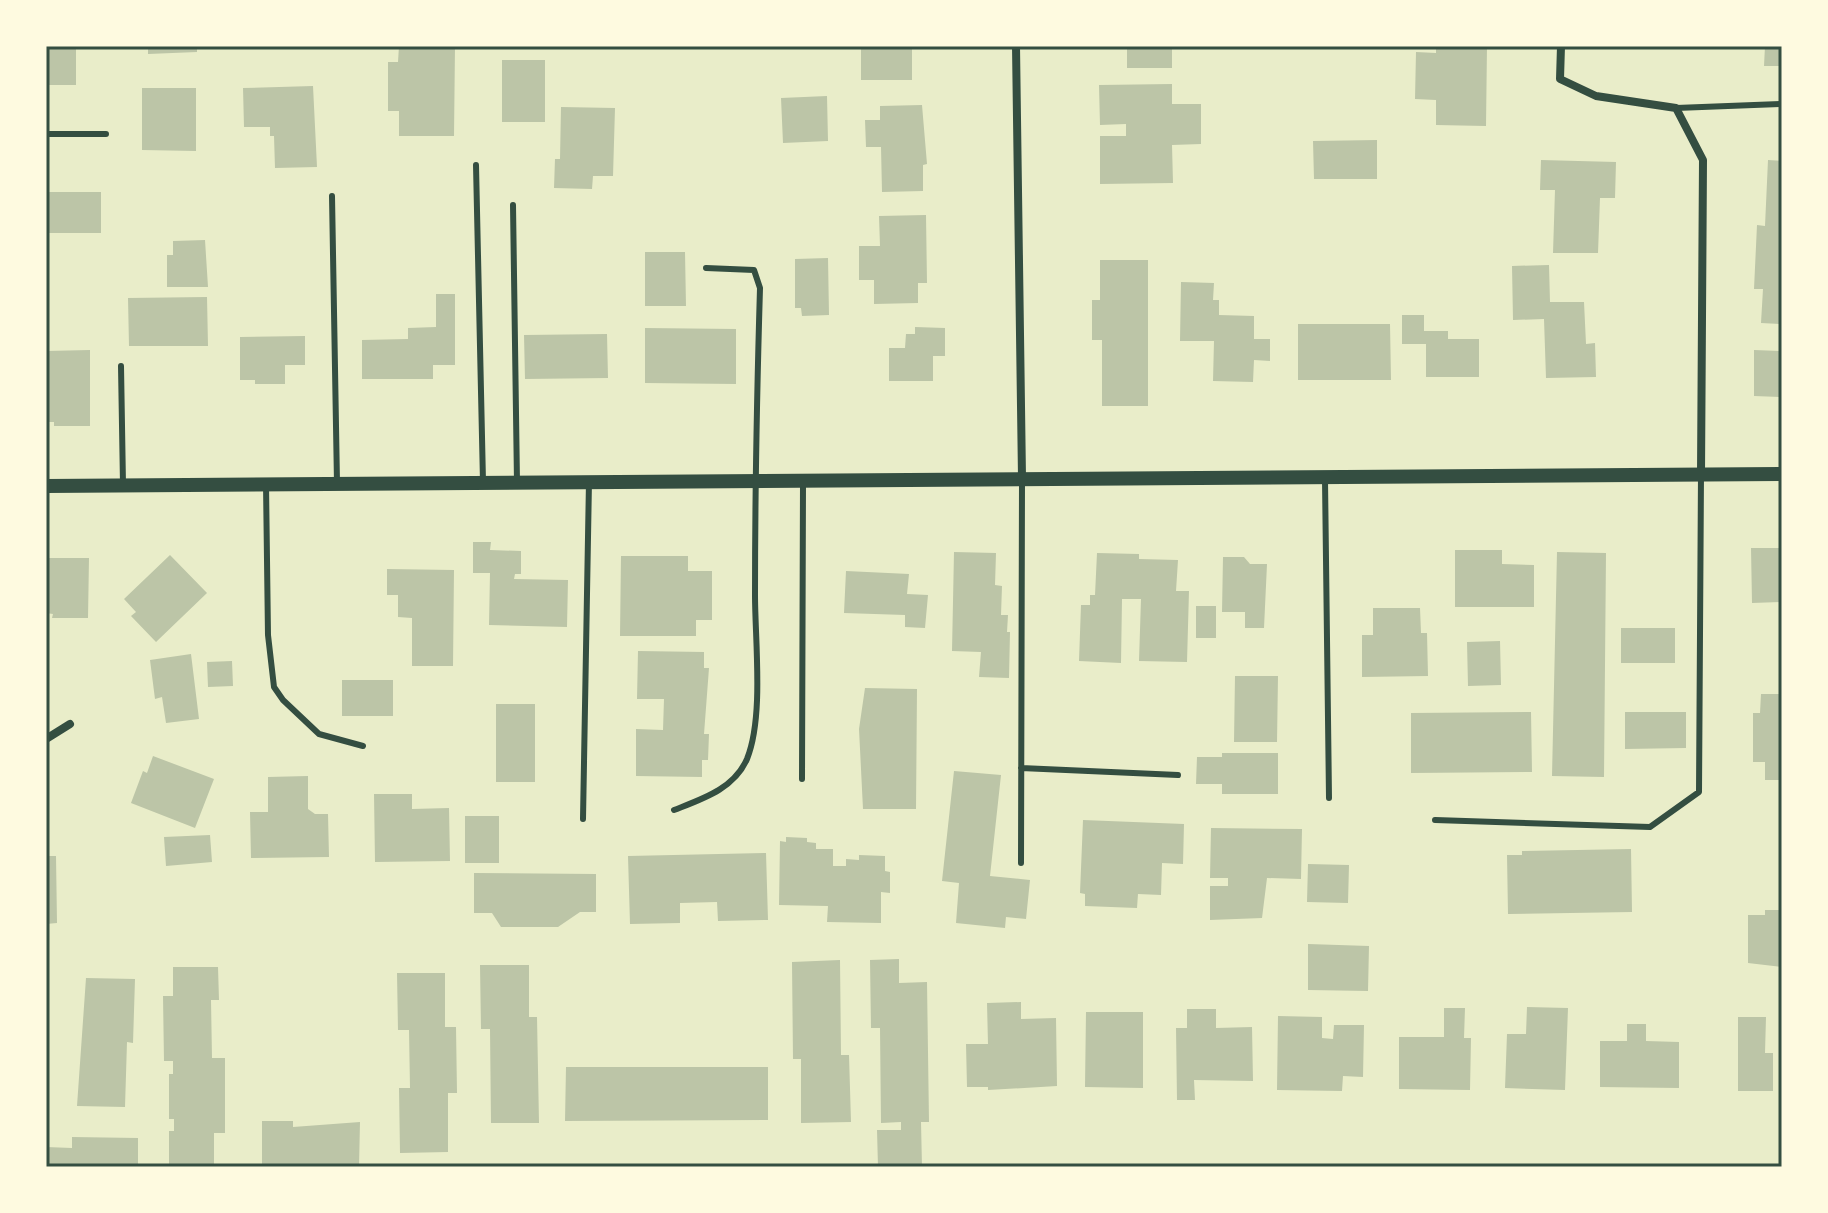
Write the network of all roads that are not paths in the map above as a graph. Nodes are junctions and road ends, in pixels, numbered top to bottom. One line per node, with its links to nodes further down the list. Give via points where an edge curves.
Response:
1 (1016, 46): 15 (street)
2 (1561, 46): 4 (street, via 1560,79 1596,96)
3 (1782, 104): 4 (lane)
4 (1676, 108): 12 (street, via 1703,160)
5 (46, 134): 6 (lane)
6 (106, 134)
7 (476, 165): 19 (lane)
8 (332, 196): 21 (lane)
9 (513, 205): 20 (lane)
10 (706, 268): 16 (lane, via 754,270 760,288)
11 (121, 366): 23 (lane)
12 (1701, 474): 13 (street); 14 (street); 34 (lane, via 1699,792 1650,827)
13 (1782, 474)
14 (1325, 476): 15 (street); 31 (lane)
15 (1022, 478): 17 (street); 28 (lane)
16 (755, 480): 17 (street); 18 (street); 32 (lane, via 755,716 747,758 736,777 717,793)
17 (803, 480): 30 (lane)
18 (589, 481): 20 (street); 33 (lane)
19 (483, 482): 20 (street); 21 (street)
20 (517, 482)
21 (337, 483): 22 (street)
22 (266, 484): 23 (street); 27 (lane, via 274,687 319,734)
23 (123, 485): 24 (street)
24 (46, 486)
25 (70, 724): 26 (street)
26 (46, 739)
27 (363, 746)
28 (1021, 768): 29 (lane); 35 (lane)
29 (1178, 775)
30 (802, 779)
31 (1329, 798)
32 (674, 810)
33 (583, 819)
34 (1435, 820)
35 (1021, 863)

